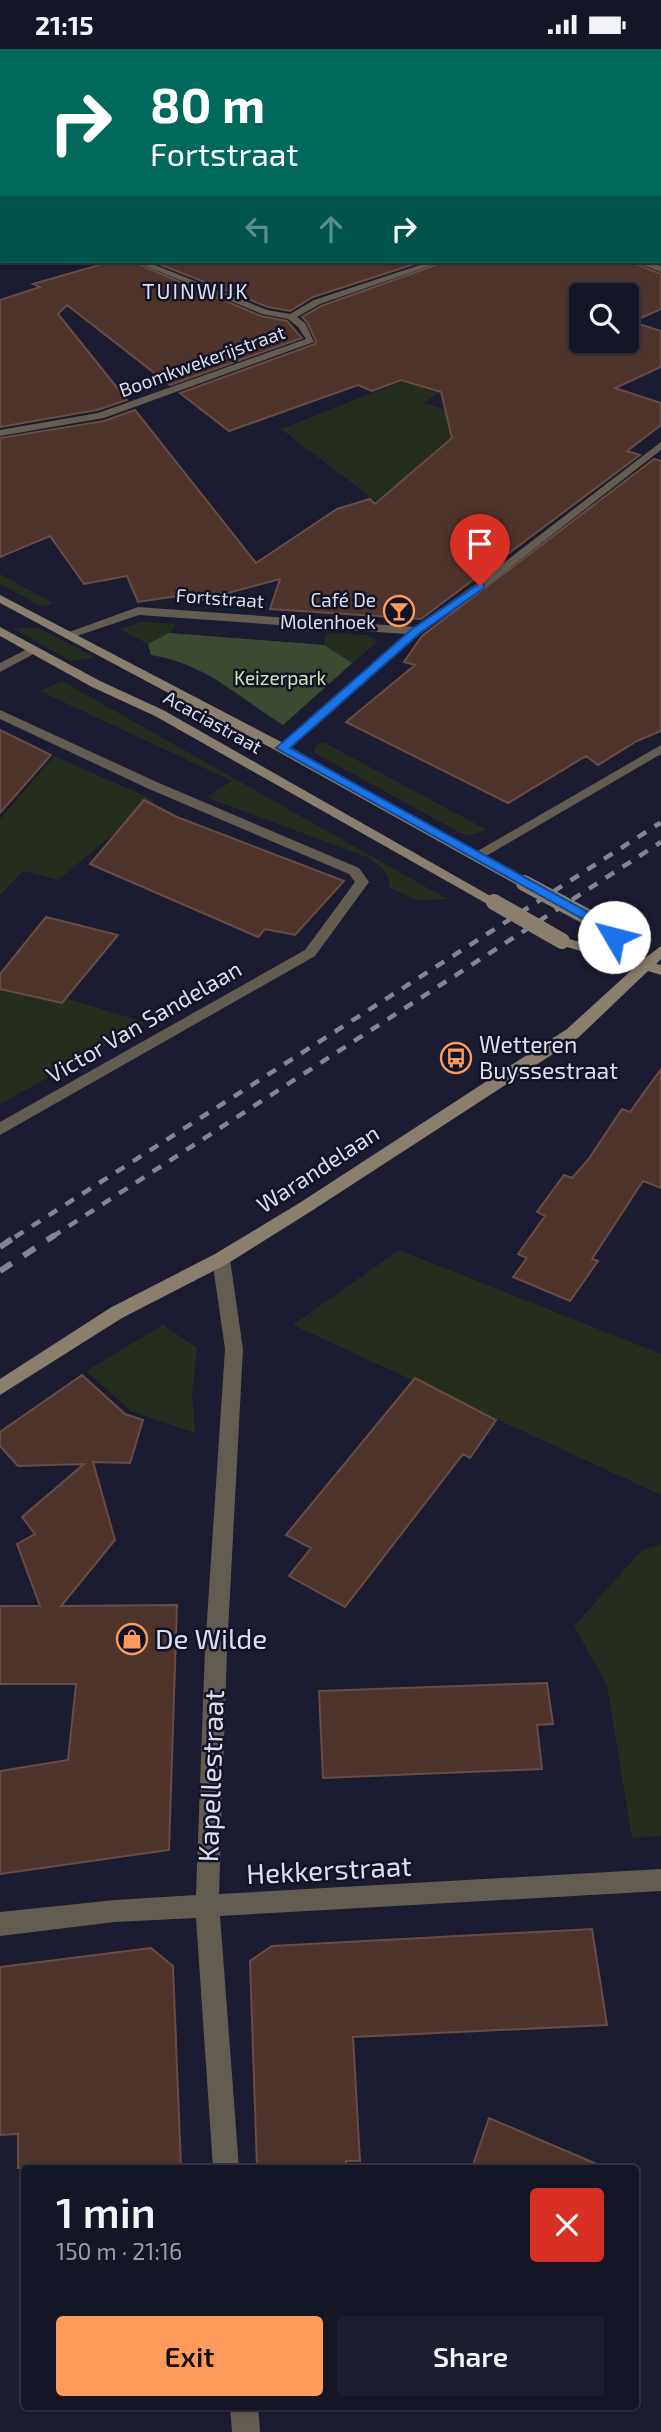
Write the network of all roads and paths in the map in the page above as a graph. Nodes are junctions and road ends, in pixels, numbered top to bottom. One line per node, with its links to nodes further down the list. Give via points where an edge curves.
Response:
1 (143, 263): 5 (street, via 265,312)
2 (434, 263): 5 (street, Boomkwekerijstraat, via 317,302)
3 (642, 263): 4 (street)
4 (661, 269)
5 (291, 317): 6 (street, Boomkwekerijstraat, via 311,341 100,416)
6 (0, 433)
7 (661, 445): 10 (street)
8 (0, 599): 11 (main road, Acaciastraat)
9 (0, 631): 12 (main road, Acaciastraat)
10 (416, 631): 11 (street, Fortstraat, via 138,611); 15 (street)
11 (67, 635): 15 (main road, Acaciastraat)
12 (35, 650): 13 (street); 17 (main road, Acaciastraat)
13 (0, 668)
14 (0, 714): 21 (street, Victor Van Sandelaan, via 354,871 362,882 310,953)
15 (282, 748): 17 (main road); 18 (main road, Acaciastraat)
16 (661, 749): 18 (street)
17 (247, 764): 20 (main road, Acaciastraat, bridge, via 562,941)
18 (476, 856): 20 (main road, Acaciastraat, bridge, via 593,920)
19 (661, 951): 20 (main road, Warandelaan)
20 (653, 967): 22 (main road, Warandelaan, via 573,1033)
21 (0, 1129)
22 (220, 1259): 23 (main road, Warandelaan, via 116,1313); 25 (street, Kapellestraat, via 234,1349)
23 (0, 1388)
24 (661, 1880): 25 (street, Hekkerstraat)
25 (207, 1907): 26 (street, Hekkerstraat, via 115,1911); 27 (street, Kapellestraat)
26 (0, 1924)
27 (226, 2165)
28 (244, 2410): 29 (street)
29 (246, 2432)

